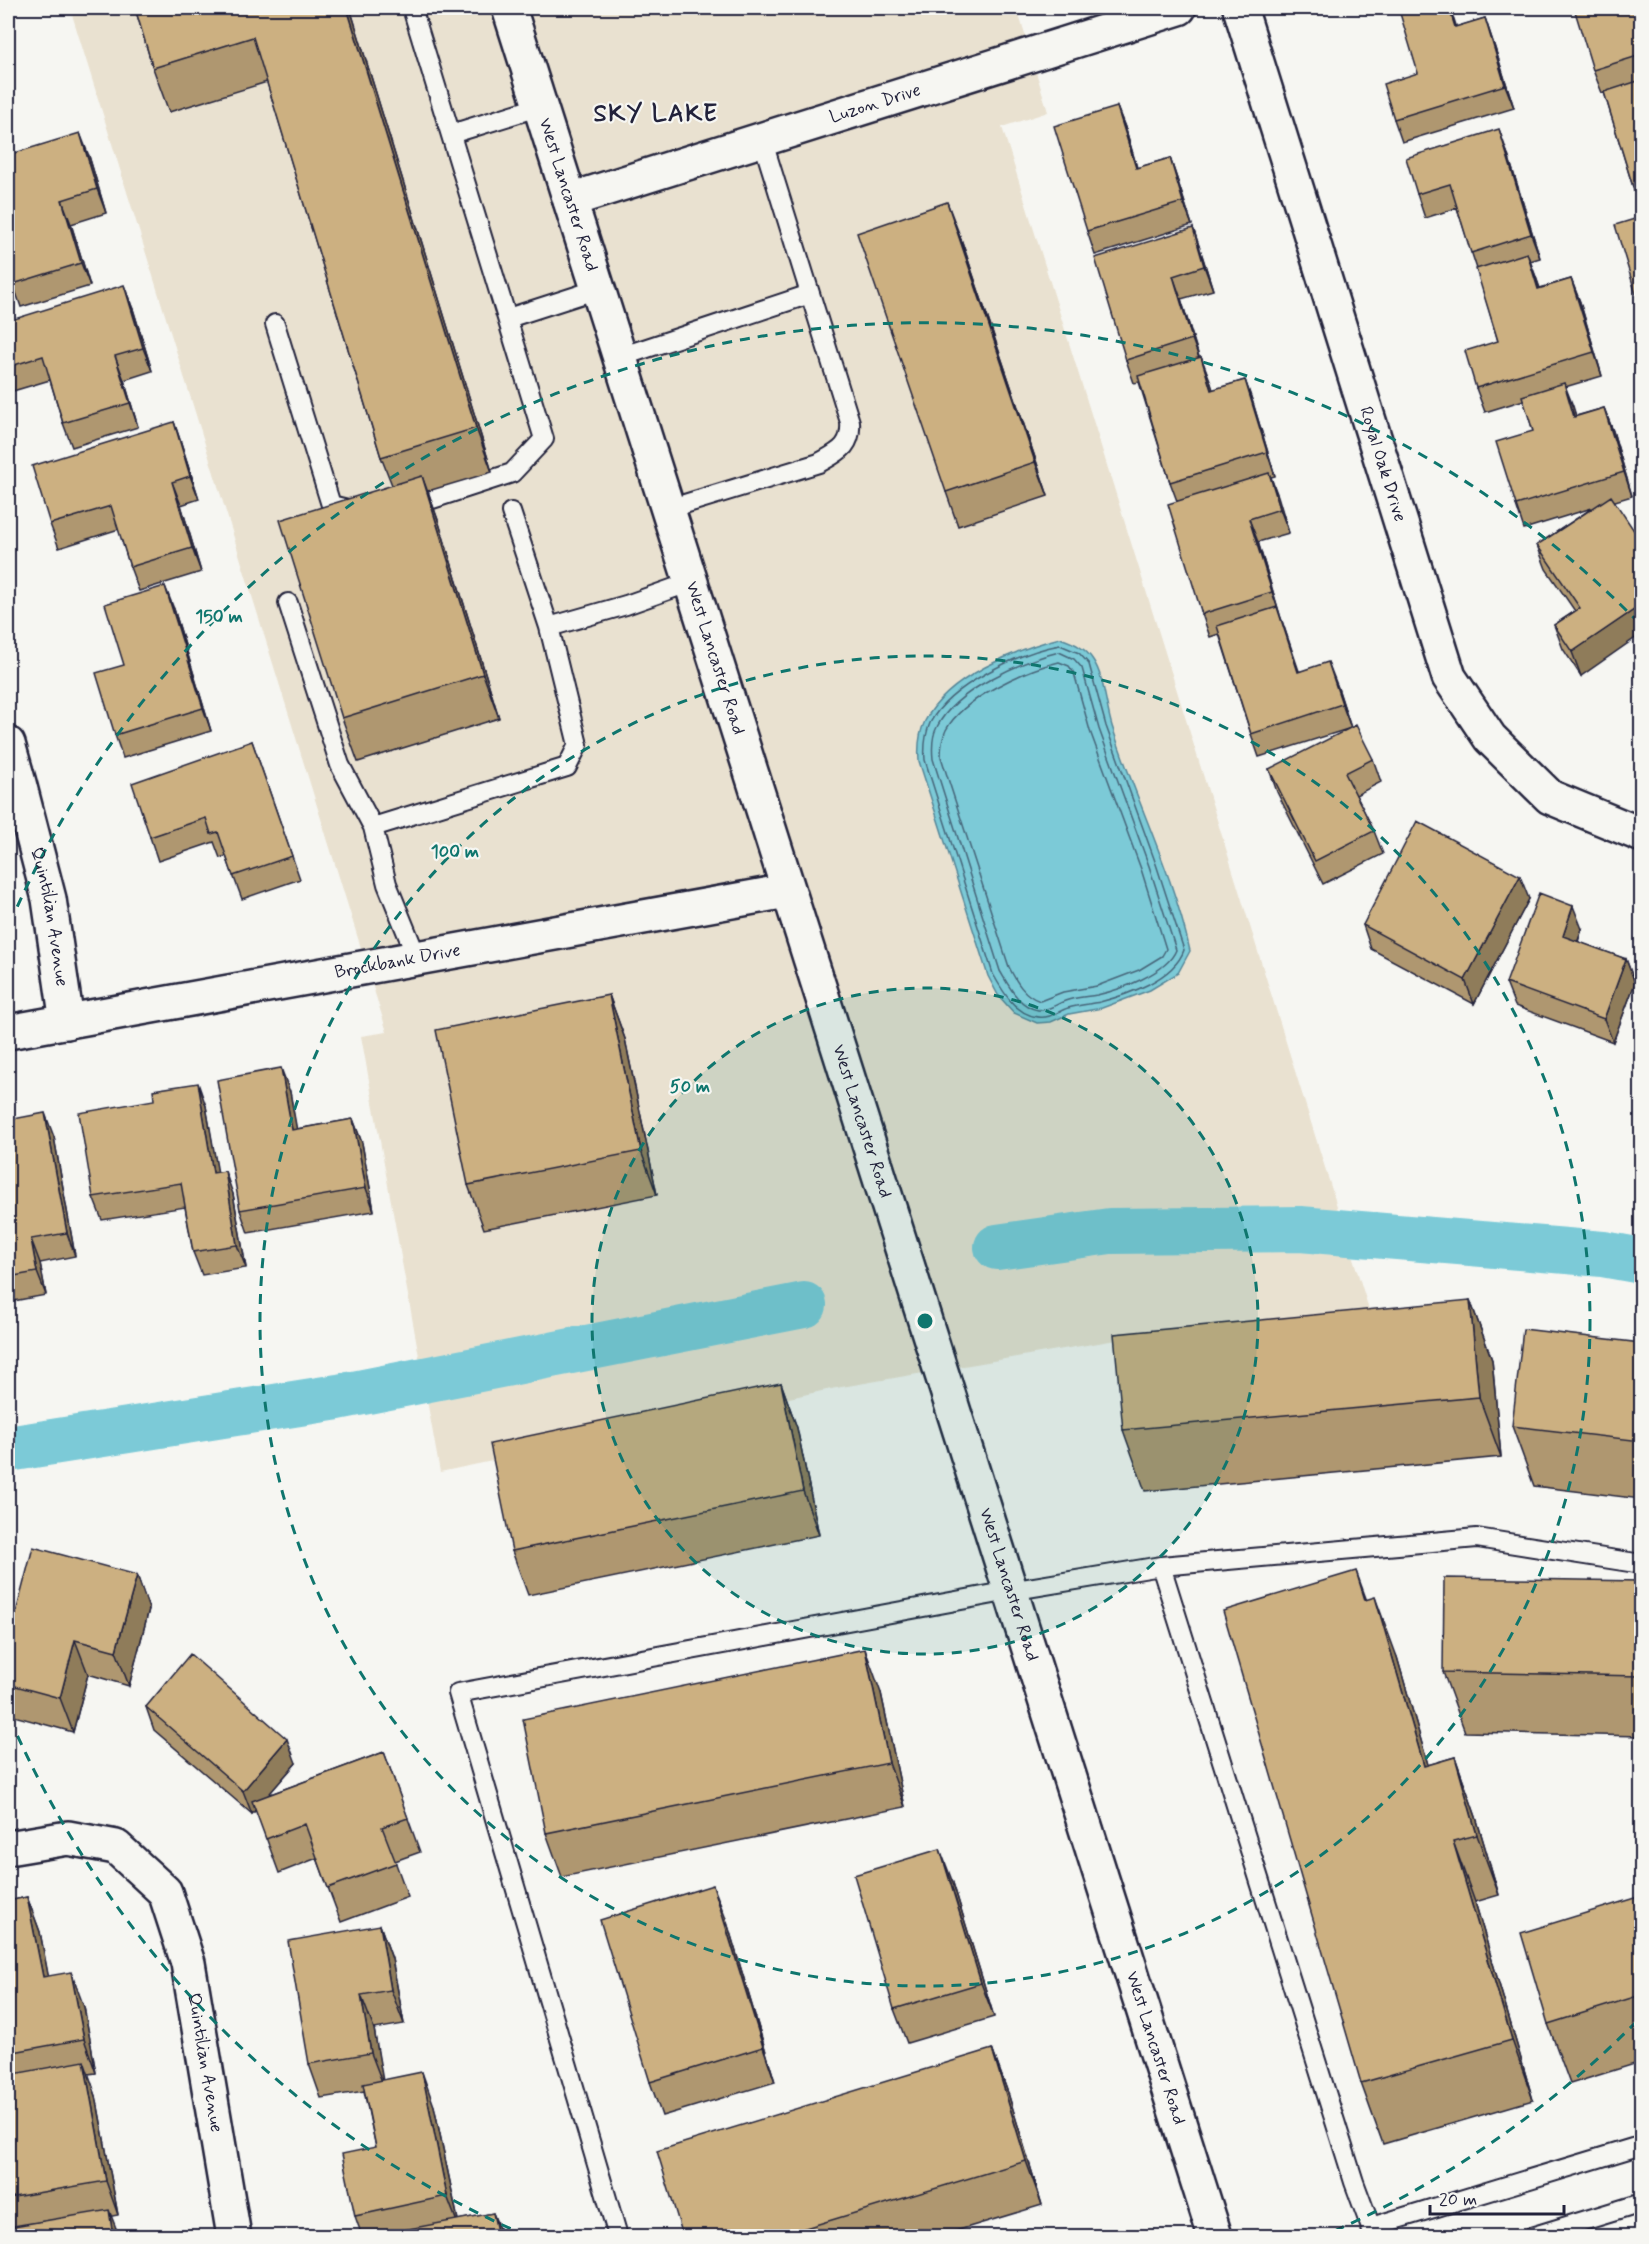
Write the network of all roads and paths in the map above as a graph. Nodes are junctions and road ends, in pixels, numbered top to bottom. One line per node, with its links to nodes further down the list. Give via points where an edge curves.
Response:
1 (412, 8): 6 (lane)
2 (509, 8): 5 (street, West Lancaster Road)
3 (1179, 8): 7 (street, Luzon Drive)
4 (1240, 8): 23 (street, Royal Oak Drive, via 1449,677 1490,738 1550,797)
5 (541, 106): 6 (lane); 8 (street, West Lancaster Road)
6 (451, 134): 11 (lane)
7 (762, 139): 8 (street, Luzon Drive); 10 (lane)
8 (570, 200): 9 (street, West Lancaster Road)
9 (598, 289): 11 (lane); 13 (street, West Lancaster Road)
10 (810, 294): 13 (lane); 14 (lane, via 851,435 841,450 819,463)
11 (508, 318): 15 (lane, via 544,439 512,473)
12 (275, 324): 17 (lane, via 331,505)
13 (620, 357): 14 (street, West Lancaster Road)
14 (668, 509): 18 (street, West Lancaster Road)
15 (391, 512)
16 (511, 512): 20 (lane)
17 (370, 513)
18 (691, 582): 20 (lane); 24 (street, West Lancaster Road)
19 (288, 603): 22 (lane, via 340,765)
20 (549, 627): 22 (lane, via 579,744 567,766)
21 (8, 744): 26 (street, Quintilian Avenue, via 49,899)
22 (373, 827): 25 (lane, via 387,884)
23 (1641, 835)
24 (787, 891): 25 (street, Brockbank Drive); 30 (street, West Lancaster Road)
25 (417, 958): 26 (street, Brockbank Drive)
26 (67, 1022): 27 (street, Brockbank Drive)
27 (8, 1032)
28 (1641, 1564): 29 (lane, via 1478,1538)
29 (1161, 1566): 30 (lane); 34 (lane)
30 (1010, 1591): 36 (lane, via 458,1693); 37 (street, West Lancaster Road)
31 (8, 1848): 35 (street, Quintilian Avenue, via 68,1838 116,1847 165,1892 188,1963)
32 (1641, 2145): 34 (lane)
33 (1641, 2203): 38 (lane)
34 (1372, 2232)
35 (234, 2236)
36 (618, 2236)
37 (1215, 2236)
38 (1534, 2236)

